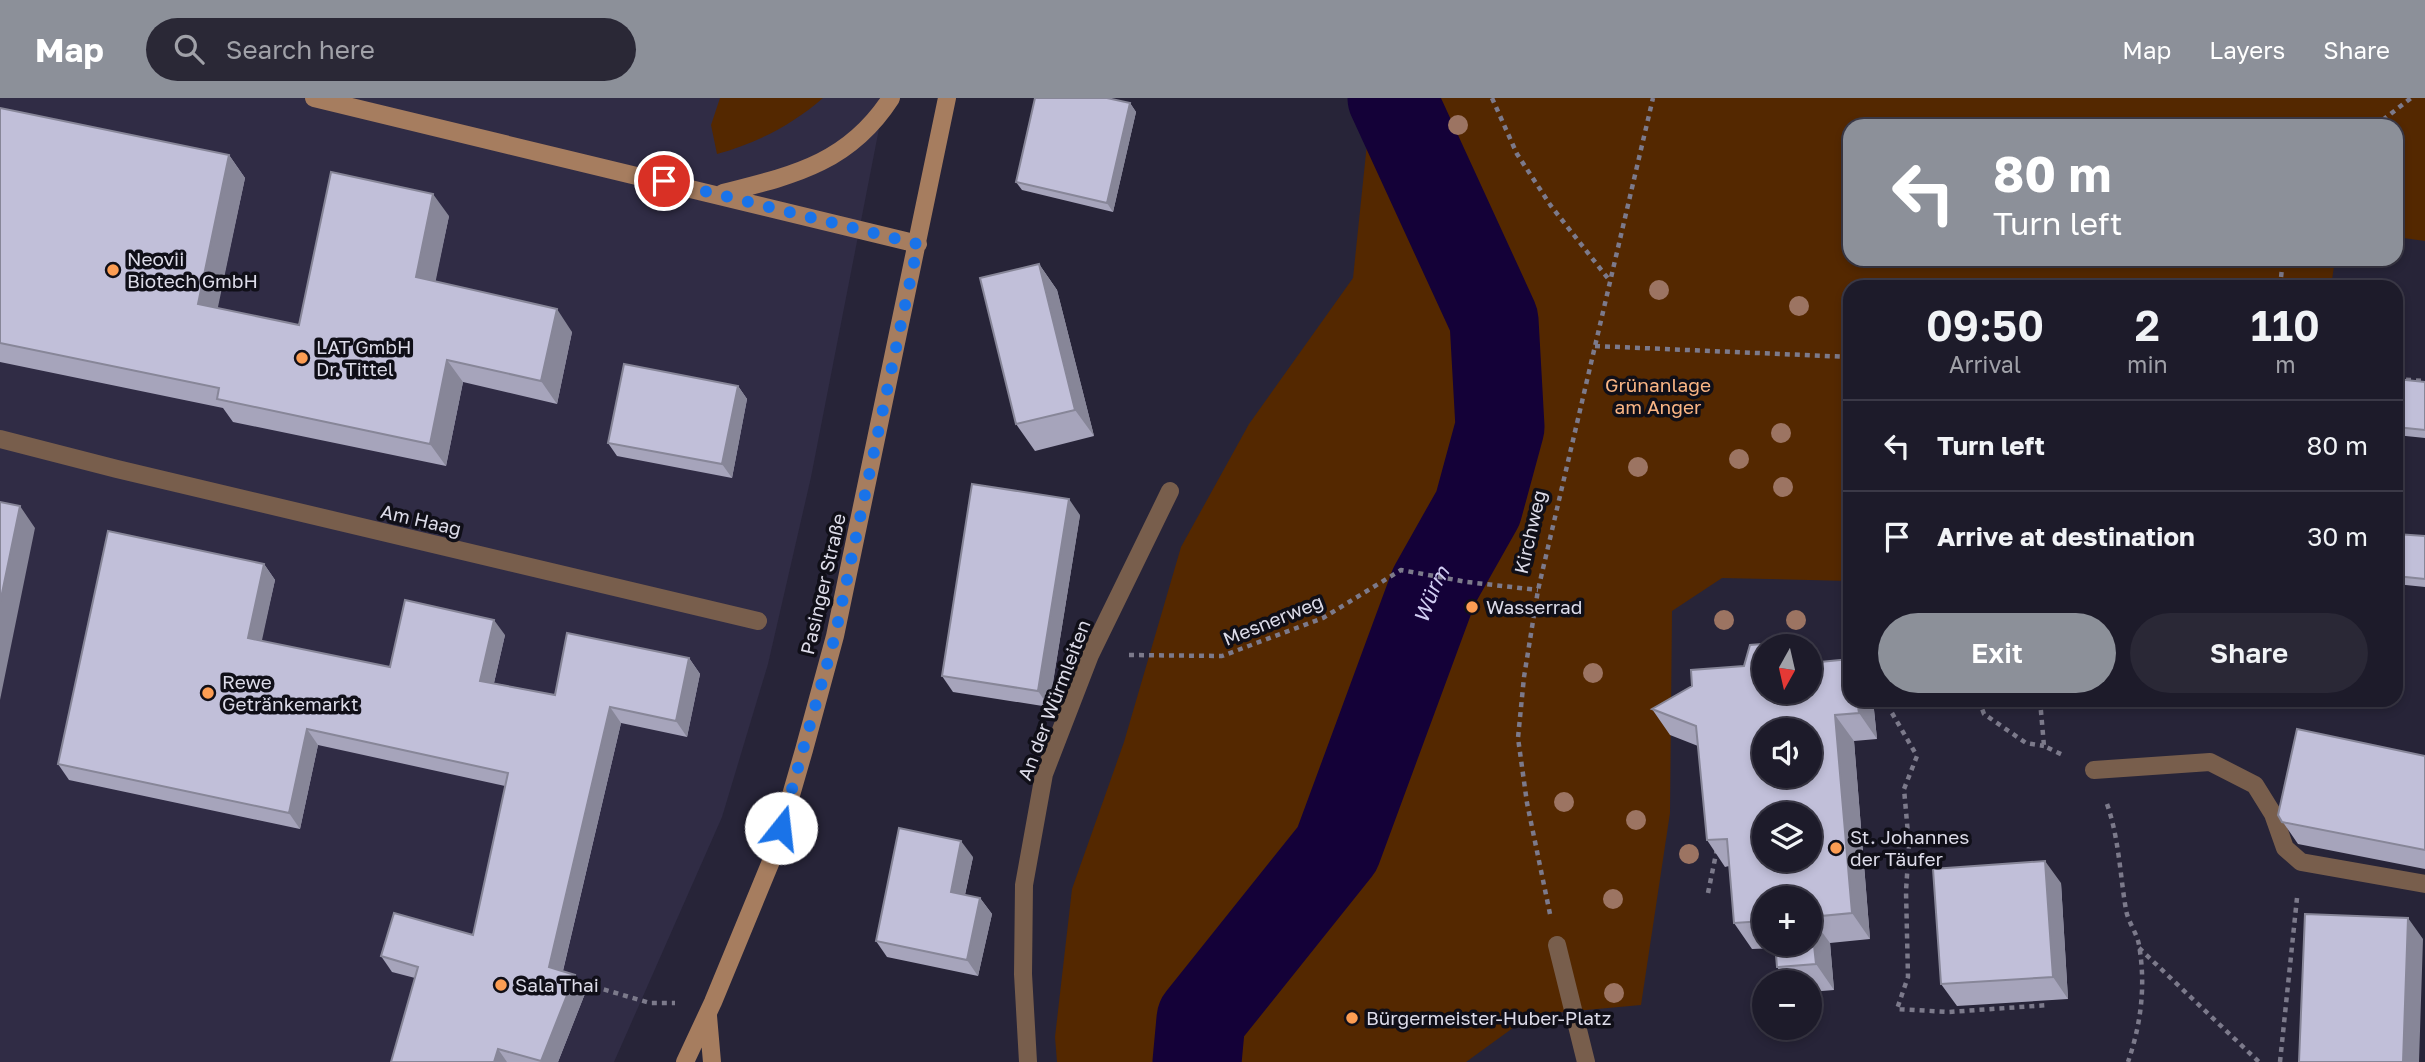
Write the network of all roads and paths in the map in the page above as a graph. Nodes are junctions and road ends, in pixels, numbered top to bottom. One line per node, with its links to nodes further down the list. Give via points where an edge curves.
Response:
1 (314, 98): 8 (main road)
2 (891, 98): 8 (main road, via 836,155 790,176)
3 (947, 98): 9 (main road, Pasinger Straße)
4 (1492, 98): 10 (path, via 1517,154)
5 (1653, 98): 10 (path, Kirchweg)
6 (2411, 98): 7 (path)
7 (2384, 119)
8 (718, 194): 9 (main road)
9 (918, 244): 33 (main road, Pasinger Straße, via 835,636 774,854)
10 (1610, 281): 11 (path, Kirchweg)
11 (1595, 345): 12 (path); 17 (path, Kirchweg)
12 (1843, 357)
13 (2403, 379): 14 (path)
14 (2425, 381)
15 (0, 439): 18 (street, Am Haag)
16 (1170, 491): 19 (street, An der Würmleiten)
17 (1538, 590): 19 (path, Mesnerweg, via 1401,570 1323,618 1222,656); 29 (path, Kirchweg, via 1518,738)
18 (758, 621)
19 (1090, 655): 36 (street, An der Würmleiten, via 1044,774 1024,885)
20 (1982, 707): 23 (path, via 1984,714 2026,743)
21 (2041, 707): 23 (path)
22 (1892, 713): 32 (path, via 1917,756 1903,789 1909,845 1908,977 1897,1009 1949,1012)
23 (2045, 746): 24 (path)
24 (2094, 770): 26 (street, via 2210,762 2255,785 2273,814 2285,848); 30 (path, via 2113,822 2126,915)
25 (1720, 842): 28 (path)
26 (2301, 862): 27 (street); 40 (path)
27 (2425, 884)
28 (1708, 893)
29 (1557, 945): 37 (street)
30 (2139, 947): 38 (path, via 2143,986 2139,1030); 39 (path)
31 (562, 977): 33 (path, via 650,1003)
32 (2049, 1005)
33 (711, 1009): 34 (main road, Pasinger Straße); 35 (main road)
34 (685, 1062)
35 (712, 1062)
36 (1028, 1062)
37 (1586, 1062)
38 (2128, 1062)
39 (2259, 1062)
40 (2280, 1062)

